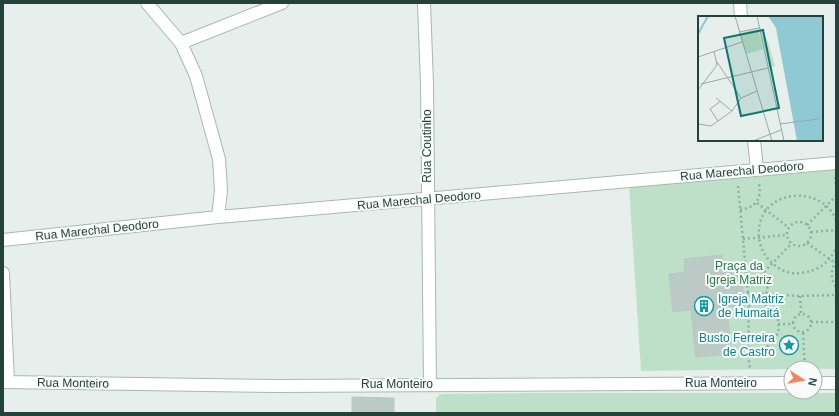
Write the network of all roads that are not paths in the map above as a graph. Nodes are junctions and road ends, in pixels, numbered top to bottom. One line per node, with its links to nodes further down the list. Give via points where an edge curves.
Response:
1 (147, 3): 6 (street)
2 (282, 3): 6 (street)
3 (424, 3): 10 (street, Rua Coutinho)
4 (740, 3): 5 (street)
5 (741, 16)
6 (181, 43): 11 (street, via 196,76 219,159 221,190)
7 (754, 141): 9 (street)
8 (836, 163): 9 (street, Rua Marechal Deodoro)
9 (757, 169): 10 (street, Rua Marechal Deodoro)
10 (427, 199): 11 (street, Rua Marechal Deodoro); 18 (street, Rua Coutinho)
11 (218, 217): 12 (street, Rua Marechal Deodoro)
12 (3, 240)
13 (3, 273): 14 (street)
14 (5, 382): 18 (street, Rua Monteiro, via 278,386)
15 (783, 383): 18 (street, Rua Monteiro)
16 (823, 383): 17 (street)
17 (836, 383)
18 (430, 385)

